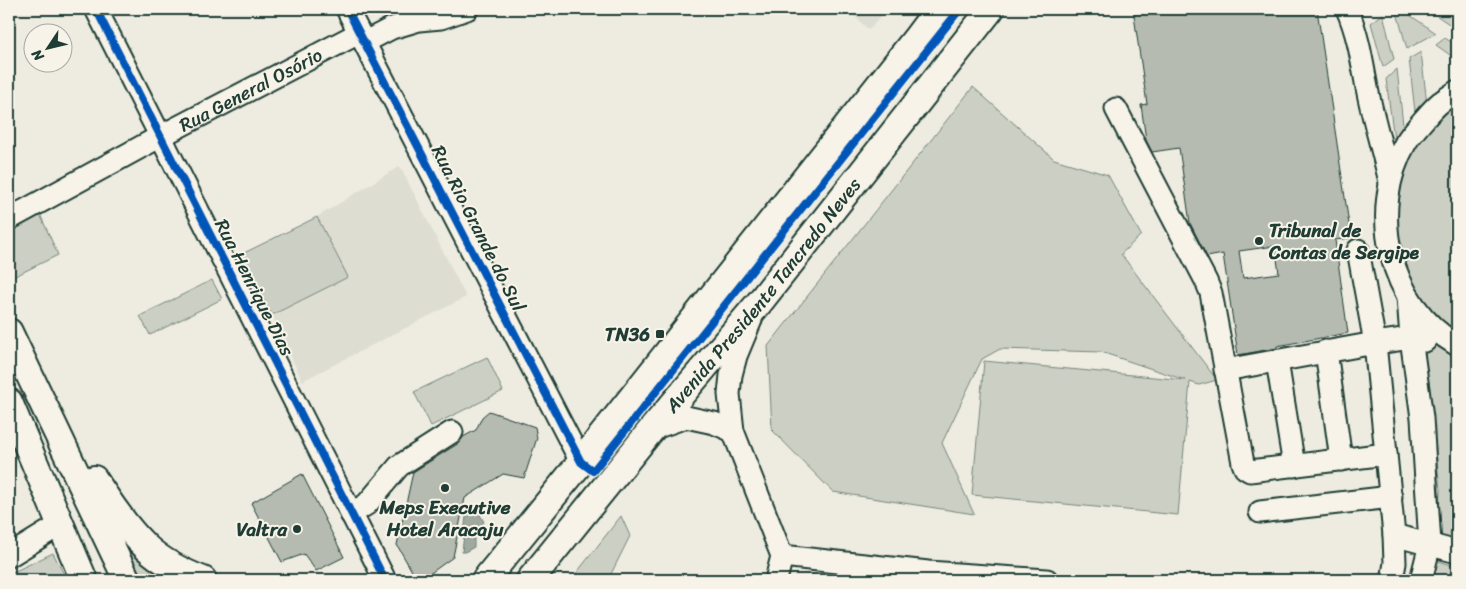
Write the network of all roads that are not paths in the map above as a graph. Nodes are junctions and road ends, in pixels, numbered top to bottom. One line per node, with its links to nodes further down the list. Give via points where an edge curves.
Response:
1 (96, 9): 10 (street, Rua Henrique Dias)
2 (347, 9): 7 (street, Rua Rio Grande do Sul)
3 (467, 9): 7 (street, Rua General Osório)
4 (938, 9): 30 (main road, Avenida Presidente Tancredo Neves)
5 (991, 9): 15 (main road, Avenida Presidente Tancredo Neves)
6 (1347, 9): 11 (street, via 1354,26)
7 (362, 37): 10 (street, Rua General Osório); 30 (street, Rua Rio Grande do Sul)
8 (1457, 91): 11 (street, via 1440,102 1407,140)
9 (1116, 108): 22 (street, via 1206,280)
10 (161, 136): 12 (street, Rua General Osório); 34 (street, Rua Henrique Dias)
11 (1390, 182): 14 (street, via 1386,227 1389,249)
12 (9, 219)
13 (1358, 250): 18 (street)
14 (1408, 297): 17 (street); 19 (street, via 1430,326)
15 (759, 303): 24 (main road, Avenida Presidente Tancredo Neves); 25 (street, via 731,375 729,394)
16 (9, 332): 27 (main road)
17 (1412, 338): 18 (street); 19 (street); 37 (street, via 1422,418)
18 (1375, 343): 20 (street); 28 (street)
19 (1457, 346)
20 (1326, 351): 21 (street); 29 (street)
21 (1277, 361): 22 (street); 31 (street)
22 (1225, 370): 31 (street, via 1245,468 1250,471)
23 (9, 402): 35 (main road)
24 (652, 429): 25 (street, via 686,417); 47 (main road, Avenida Presidente Tancredo Neves)
25 (734, 431): 40 (street)
26 (452, 432): 34 (street, via 399,466 367,504)
27 (64, 446): 44 (main road); 45 (main road, via 82,462 117,514 146,547 182,572)
28 (1386, 454): 29 (street); 32 (street)
29 (1342, 460): 31 (street)
30 (581, 462): 42 (main road, Avenida Presidente Tancredo Neves)
31 (1294, 466)
32 (1390, 497): 33 (street); 36 (street)
33 (1260, 512)
34 (351, 514): 46 (street, Rua Henrique Dias)
35 (61, 524): 39 (street); 43 (main road)
36 (1394, 535): 37 (street); 50 (street)
37 (1430, 544): 38 (street); 51 (street)
38 (1457, 552)
39 (9, 556)
40 (782, 556): 41 (street); 48 (street)
41 (928, 576): 49 (street)
42 (484, 577)
43 (84, 580)
44 (127, 580)
45 (203, 580)
46 (385, 580)
47 (530, 580)
48 (776, 580)
49 (1047, 580)
50 (1392, 580)
51 (1421, 580)

